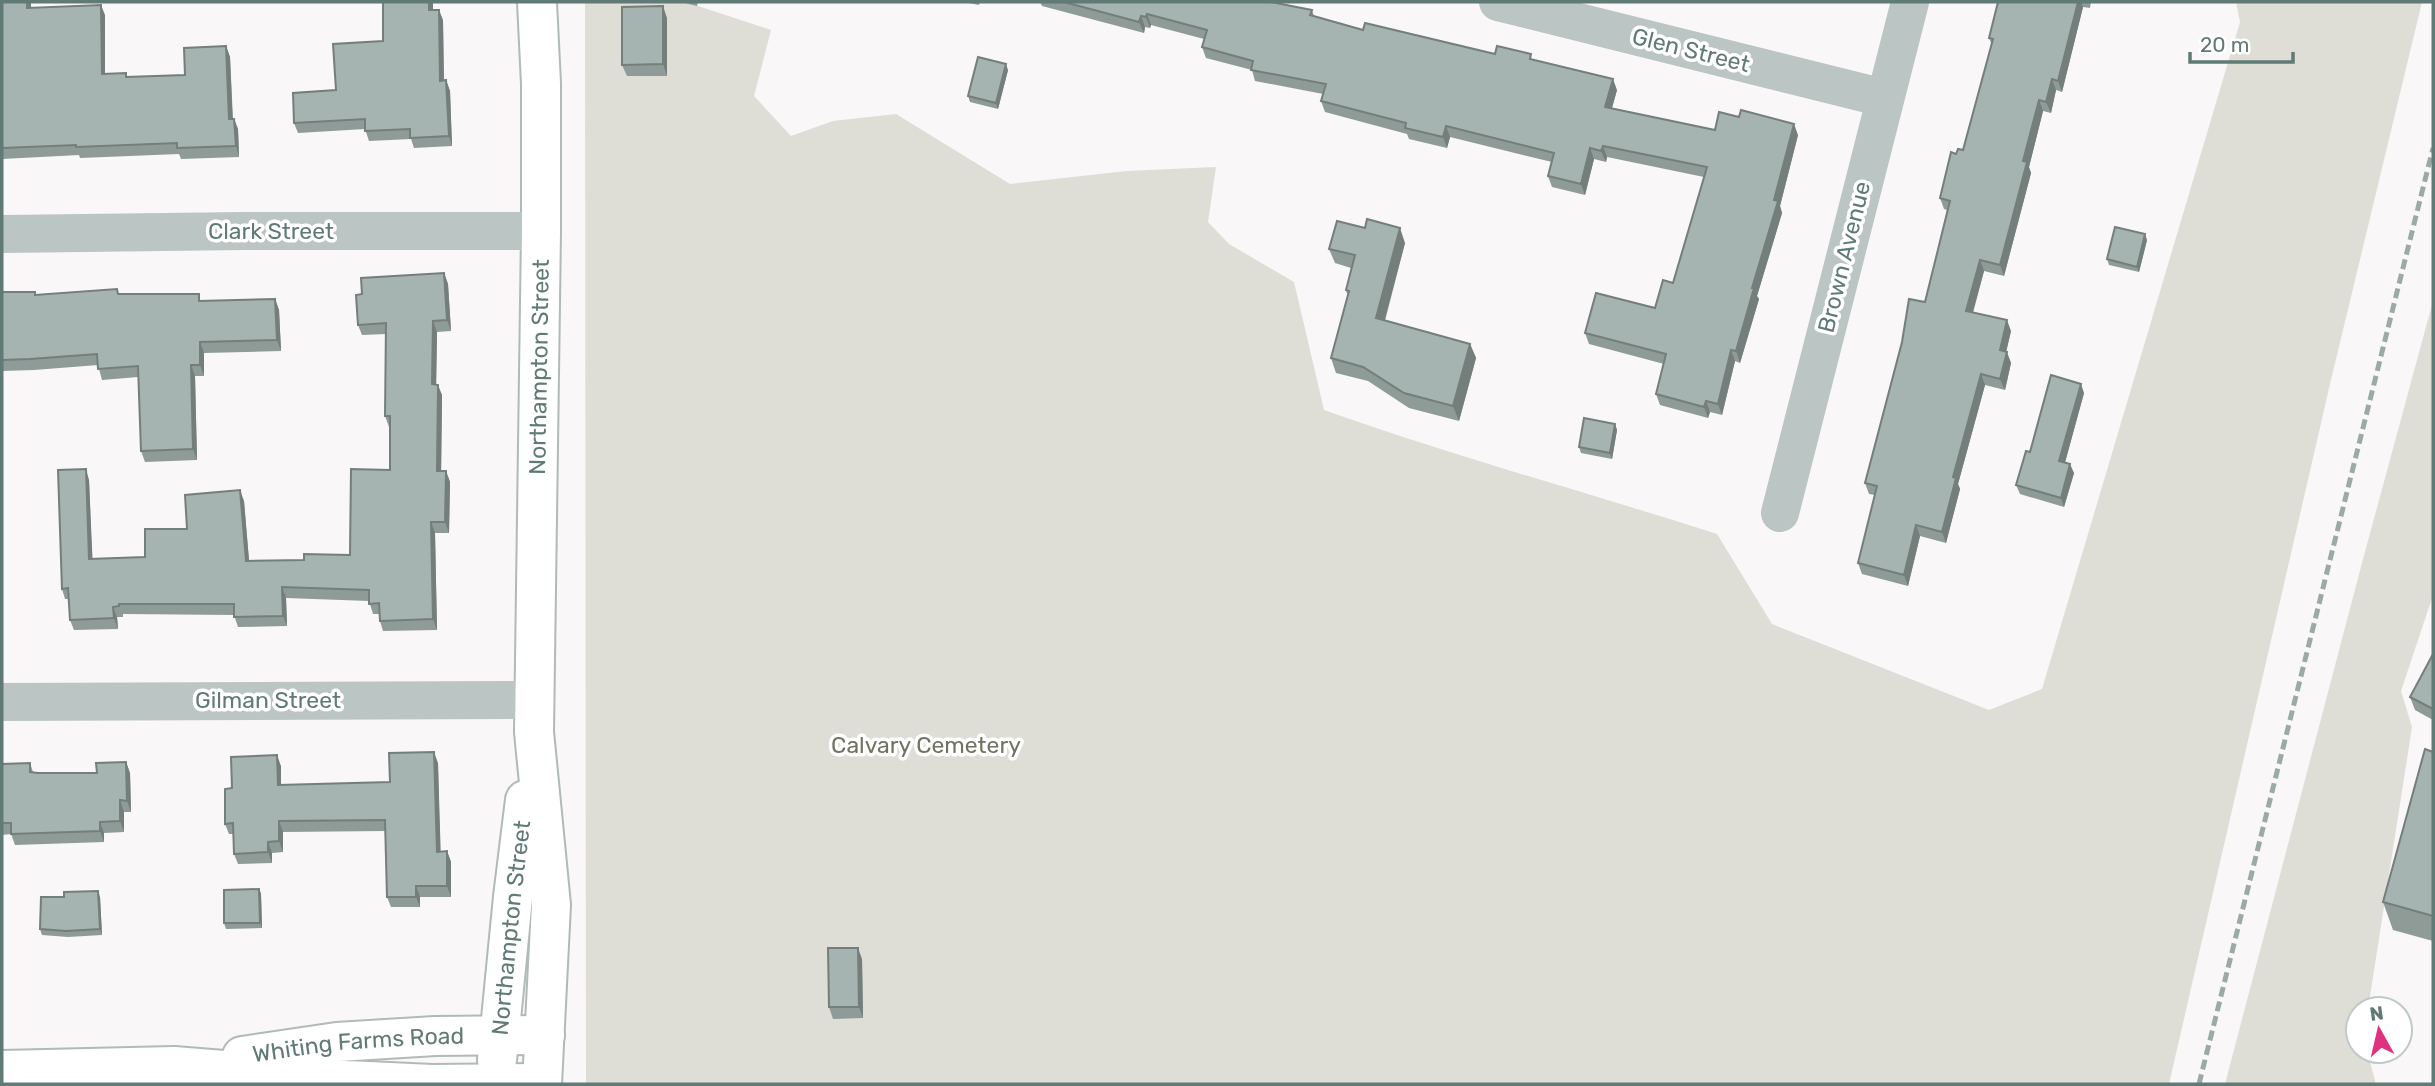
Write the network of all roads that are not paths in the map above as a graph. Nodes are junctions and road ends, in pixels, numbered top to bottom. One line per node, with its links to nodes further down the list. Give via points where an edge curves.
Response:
1 (537, 2): 5 (main road, Northampton Street)
2 (1498, 2): 4 (street, Glen Street)
3 (1910, 2): 4 (street, Brown Avenue)
4 (1884, 99): 7 (street, Brown Avenue)
5 (541, 231): 6 (street, Clark Street); 9 (main road, Northampton Street)
6 (2, 234)
7 (1780, 513)
8 (2, 702): 9 (street, Gilman Street)
9 (534, 716): 10 (main road, Northampton Street, via 551,905); 11 (main road, Northampton Street)
10 (545, 1035): 11 (main road, Whiting Farms Road); 15 (main road, Northampton Street)
11 (498, 1036): 12 (main road, Whiting Farms Road, via 337,1042); 14 (main road, Northampton Street)
12 (174, 1066): 13 (main road, Whiting Farms Road); 14 (main road, Whiting Farms Road, via 346,1080)
13 (2, 1070)
14 (495, 1084): 15 (main road, Whiting Farms Road)
15 (542, 1084)

